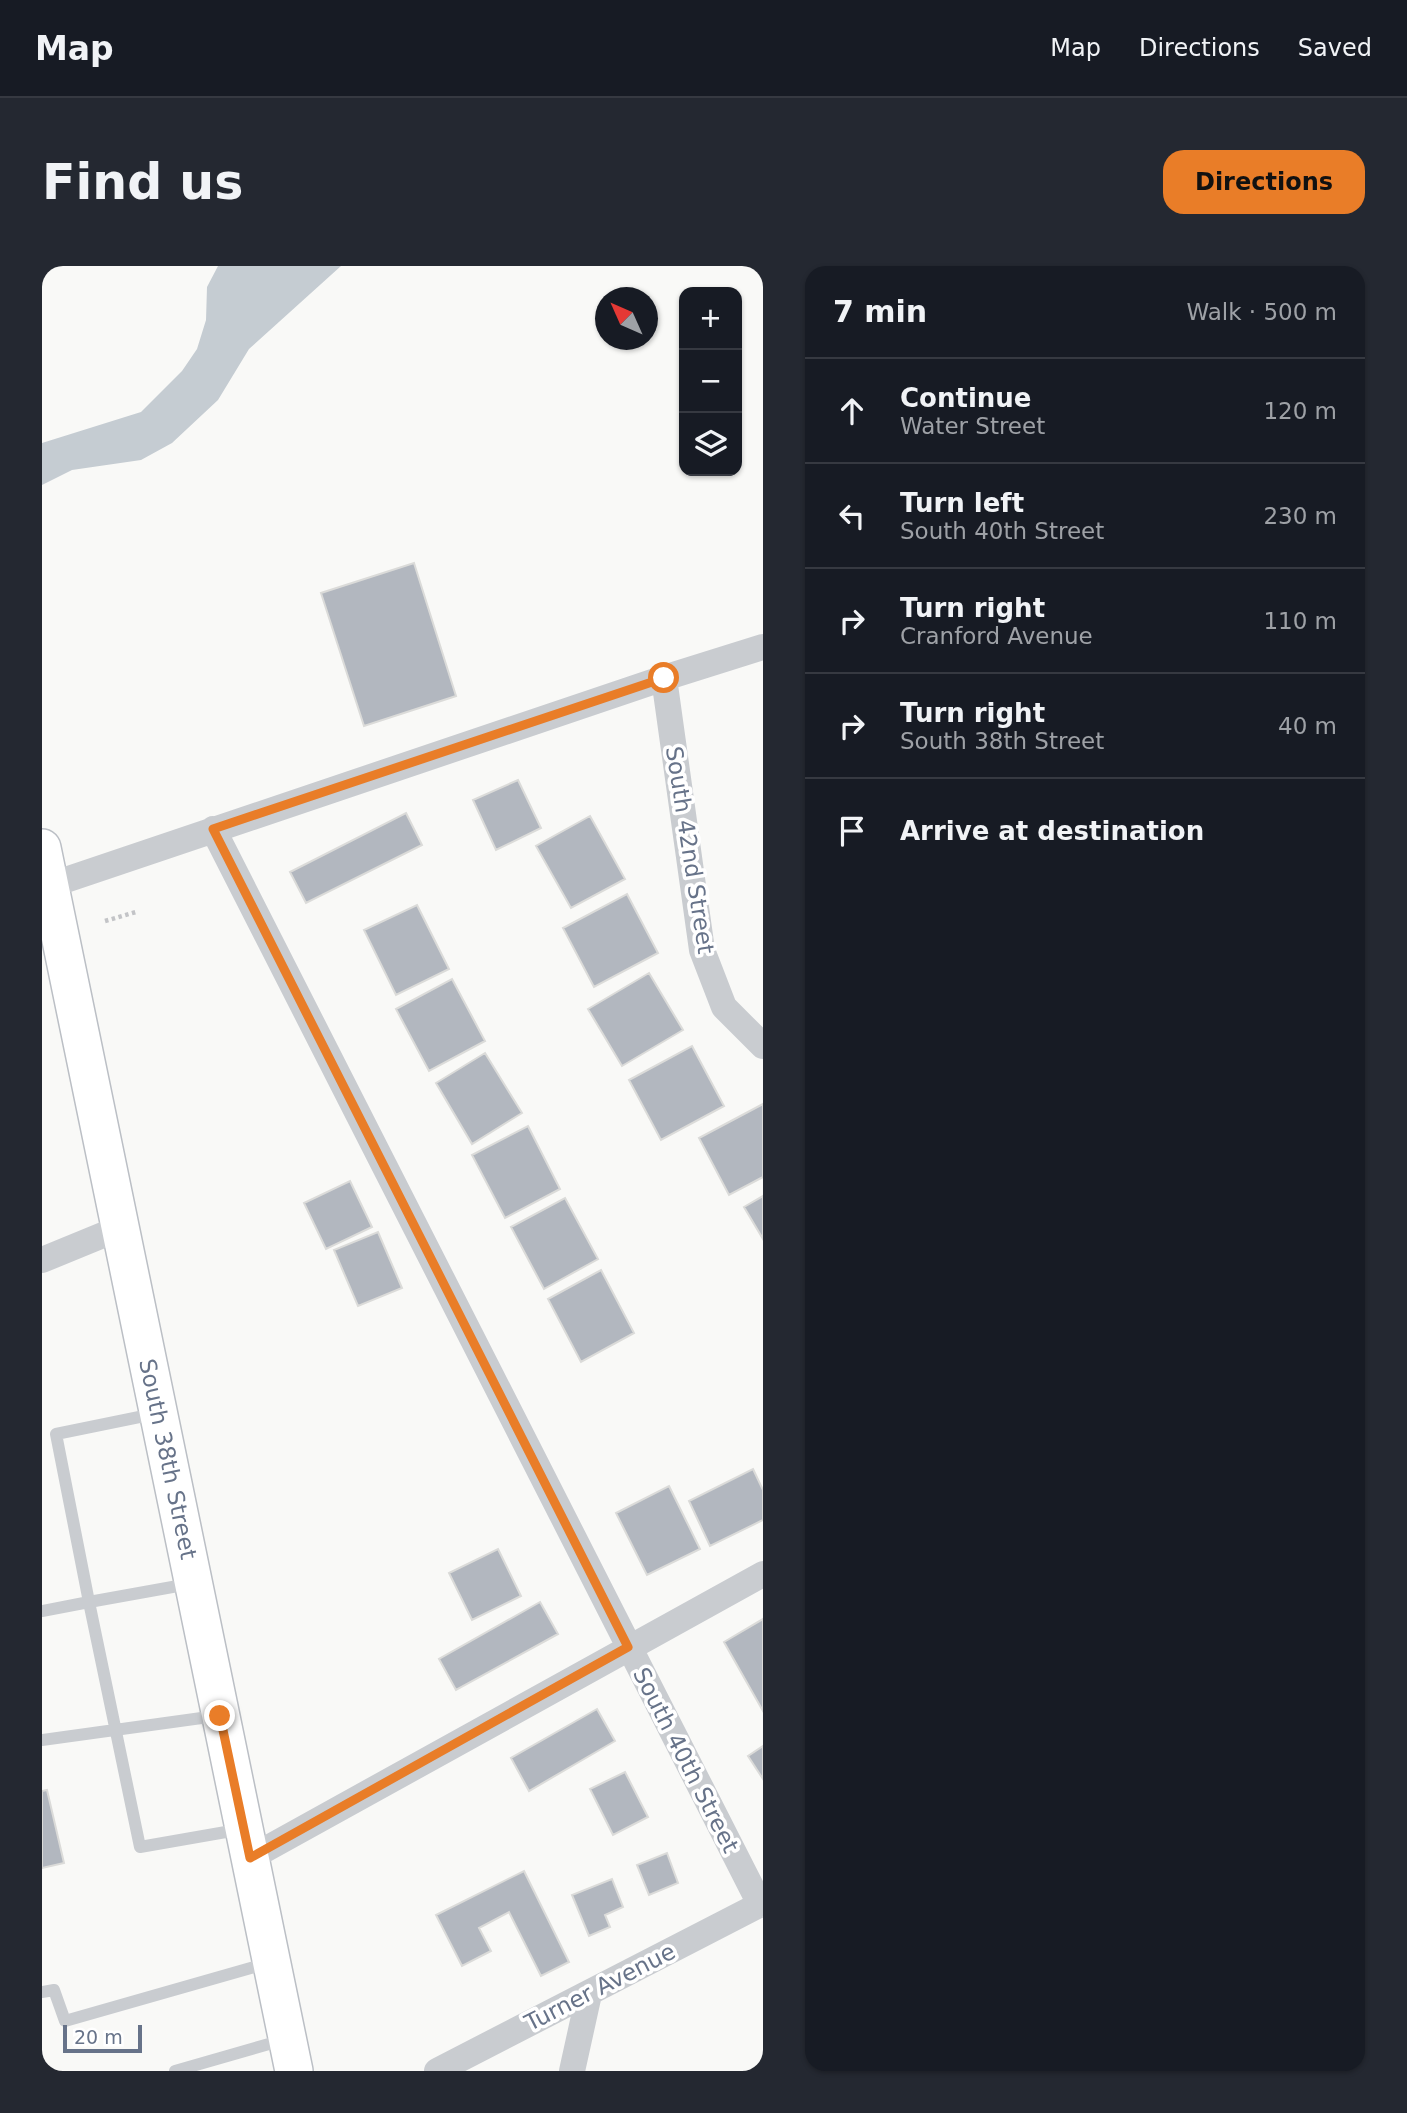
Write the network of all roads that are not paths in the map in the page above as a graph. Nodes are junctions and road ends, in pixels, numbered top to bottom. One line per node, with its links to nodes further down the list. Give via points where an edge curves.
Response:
1 (763, 647): 2 (street)
2 (664, 678): 3 (street); 6 (street, South 42nd Street, via 702,950 724,1007)
3 (213, 829): 5 (street); 16 (street, South 40th Street)
4 (42, 848): 5 (main road, South 38th Street)
5 (46, 886): 7 (main road, South 38th Street)
6 (763, 1046)
7 (120, 1227): 8 (street); 9 (main road, South 38th Street)
8 (42, 1260)
9 (158, 1414): 10 (lane); 13 (main road, South 38th Street)
10 (56, 1434): 11 (lane); 14 (lane)
11 (42, 1436)
12 (763, 1574): 16 (street)
13 (193, 1583): 14 (lane); 17 (main road, South 38th Street)
14 (89, 1602): 15 (lane); 18 (lane)
15 (42, 1611)
16 (628, 1647): 20 (street); 21 (street, South 40th Street)
17 (220, 1716): 18 (lane); 20 (main road, South 38th Street)
18 (116, 1730): 19 (lane); 20 (lane, via 140,1847)
19 (42, 1740)
20 (246, 1843): 22 (main road, South 38th Street)
21 (762, 1903): 24 (street, Turner Avenue)
22 (271, 1962): 23 (lane, via 65,2021 54,1990); 25 (main road, South 38th Street)
23 (42, 1992)
24 (589, 1994): 27 (street, Turner Avenue); 28 (street)
25 (290, 2055): 26 (lane)
26 (175, 2071)
27 (438, 2071)
28 (572, 2071)

